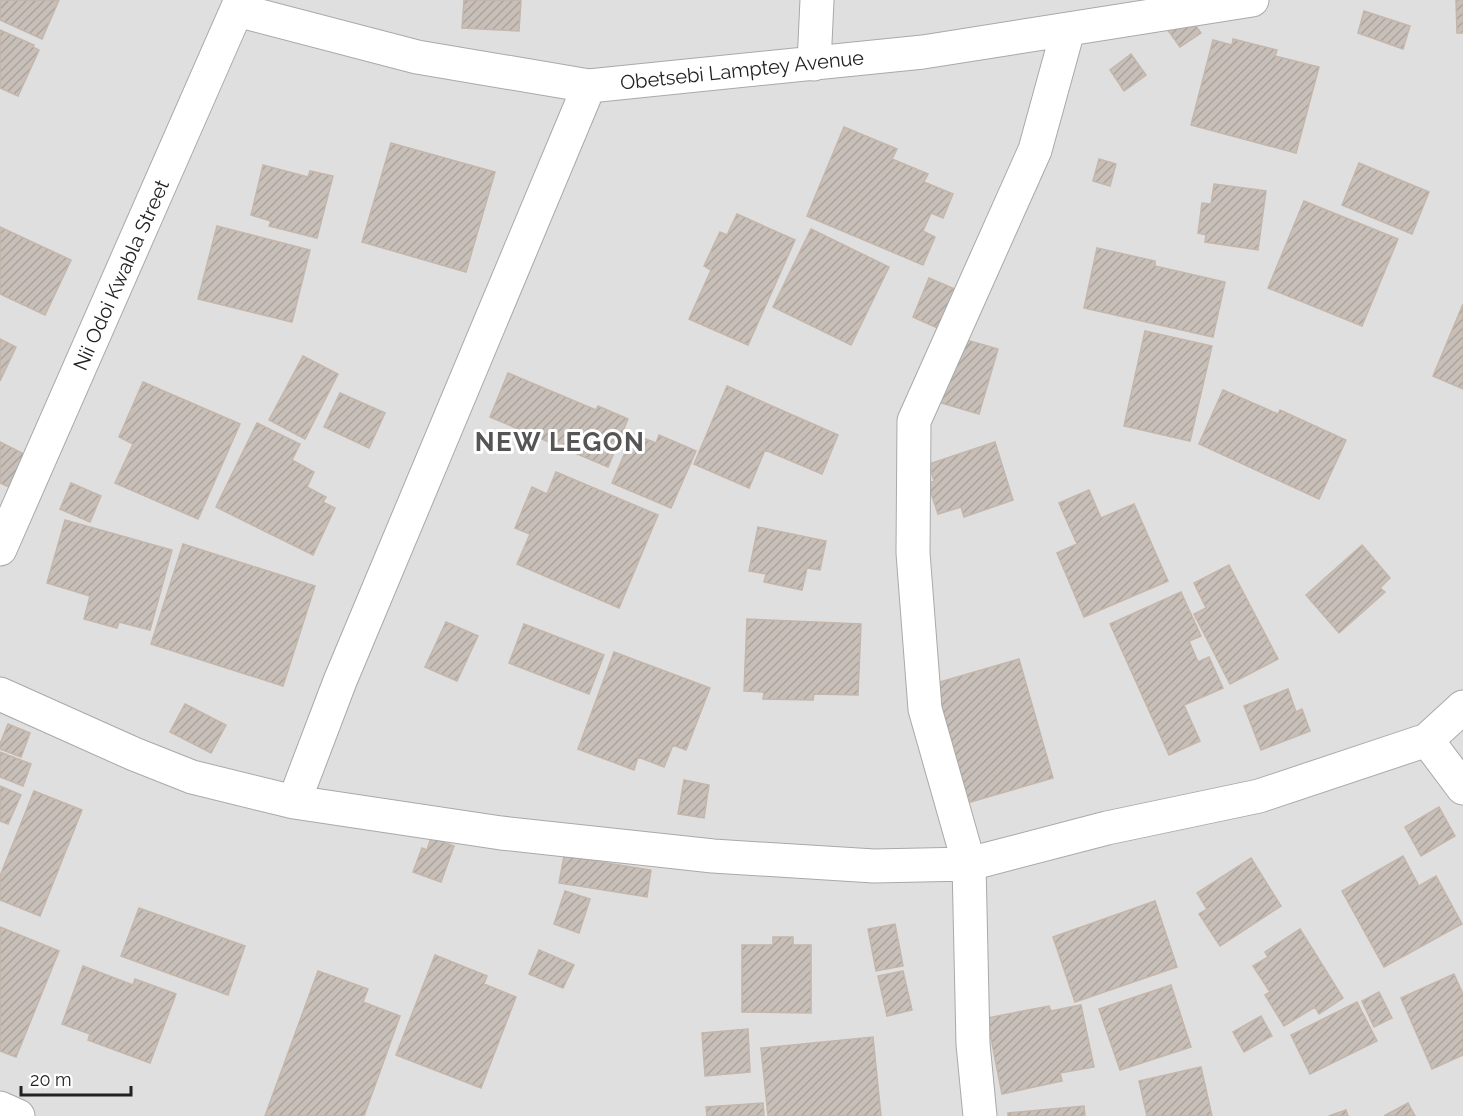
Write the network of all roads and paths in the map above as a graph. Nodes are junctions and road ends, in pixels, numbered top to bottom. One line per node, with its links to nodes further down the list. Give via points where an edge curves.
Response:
1 (817, 0): 5 (street)
2 (1252, 0): 4 (street, Obetsebi Lamptey Avenue)
3 (239, 5): 6 (street, Obetsebi Lamptey Avenue, via 417,57); 7 (street, Nii Odoi Kwabla Street)
4 (1068, 30): 5 (street, Obetsebi Lamptey Avenue); 13 (street, via 1035,150 915,422 913,553 925,709)
5 (813, 64): 6 (street, Obetsebi Lamptey Avenue)
6 (589, 86): 12 (street, via 345,670)
7 (0, 549)
8 (0, 693): 12 (street, via 192,777)
9 (1463, 707): 10 (street)
10 (1427, 740): 11 (street); 13 (street, via 1260,796 1107,828)
11 (1463, 788)
12 (294, 802): 13 (street, via 501,833 713,856 874,866)
13 (969, 864): 16 (street, via 973,1044)
14 (0, 1108): 15 (street)
15 (18, 1116)
16 (980, 1116)

